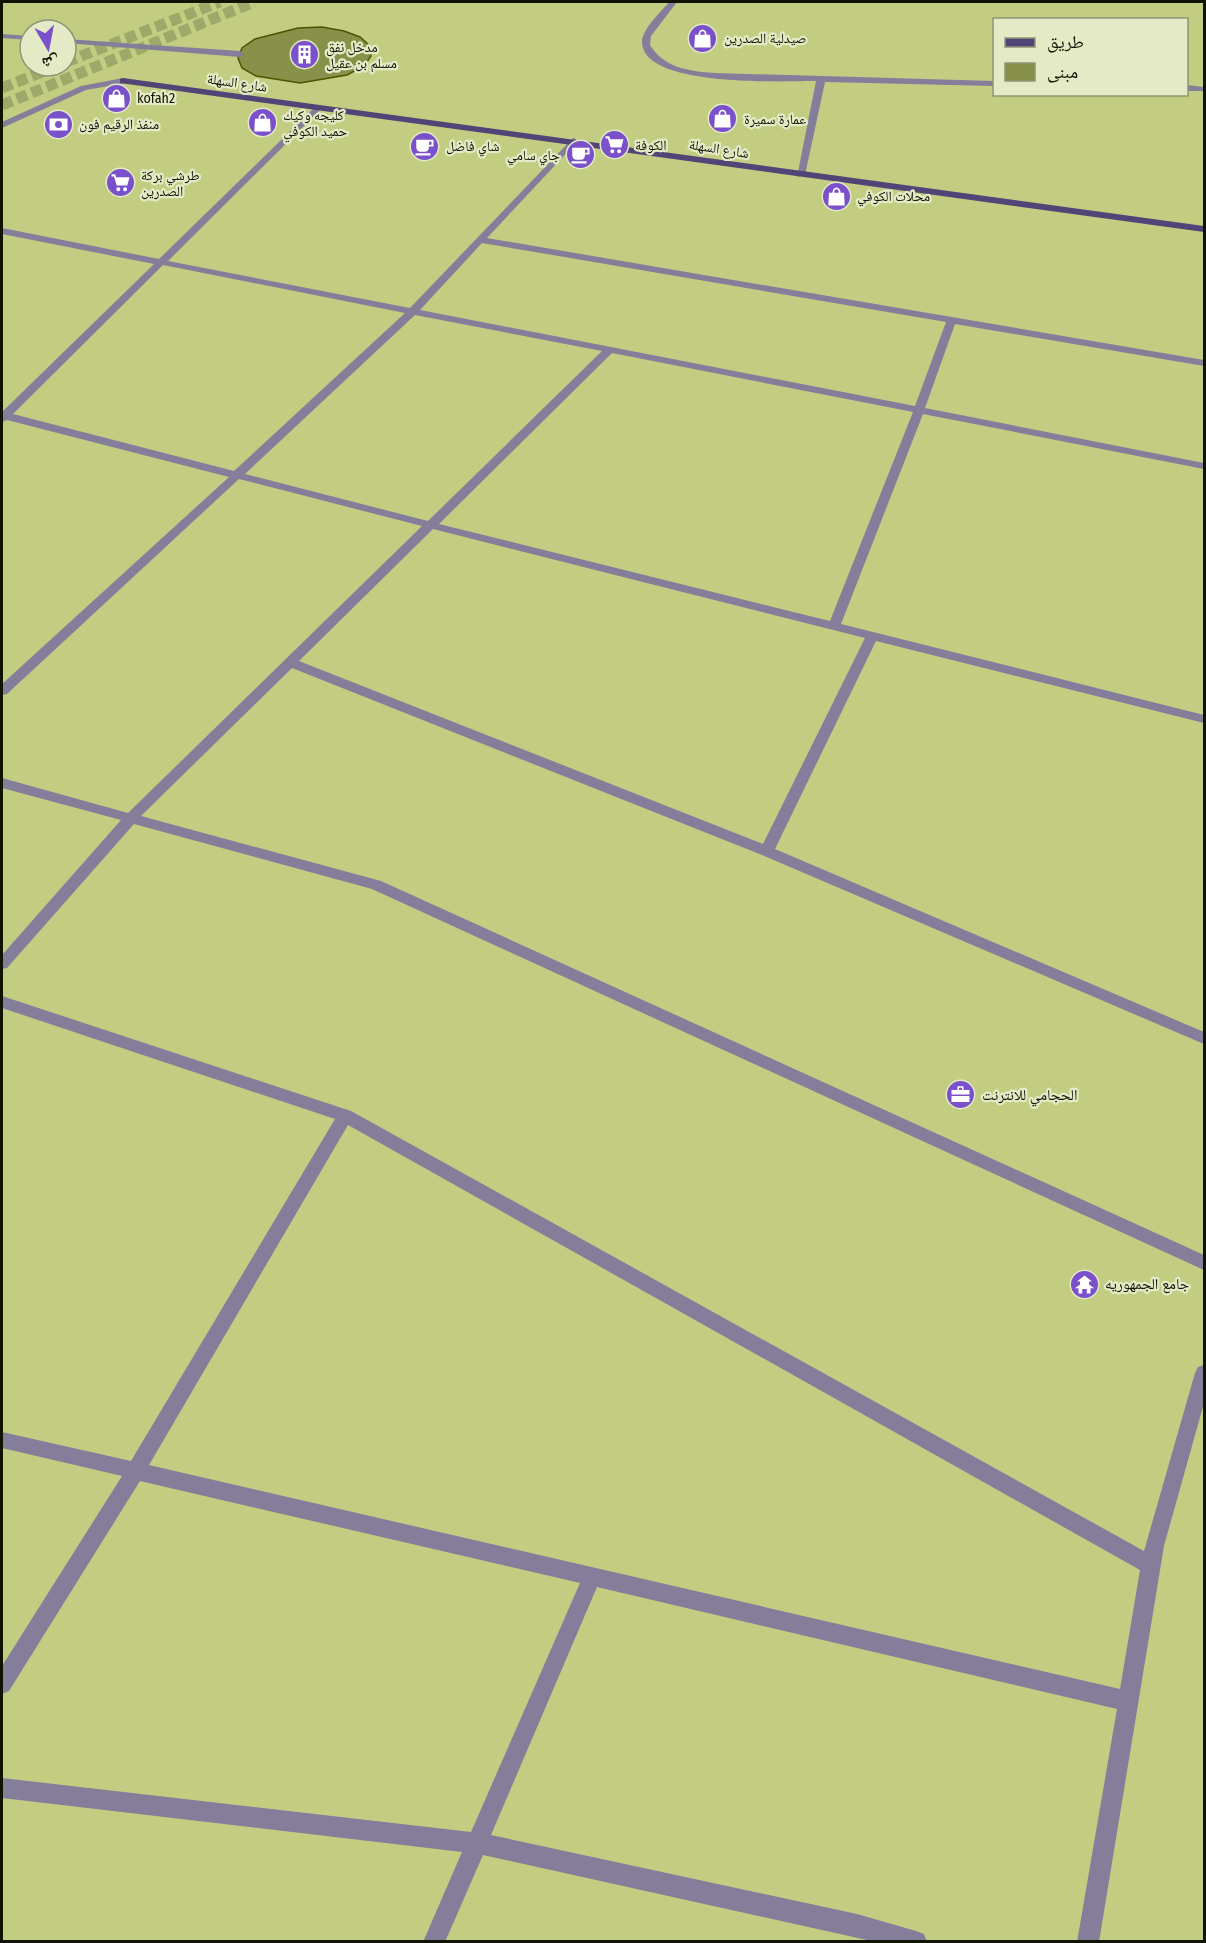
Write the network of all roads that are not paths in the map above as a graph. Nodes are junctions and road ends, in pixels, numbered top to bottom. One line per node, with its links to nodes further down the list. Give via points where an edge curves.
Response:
1 (673, 2): 6 (street, via 647,36 649,51 660,63 698,75)
2 (2, 36): 3 (street)
3 (18, 37)
4 (78, 42): 5 (street)
5 (240, 54)
6 (821, 79): 8 (street); 16 (street)
7 (123, 81): 11 (main road, شارع السهلة); 12 (street, via 84,88)
8 (993, 84)
9 (1188, 88): 10 (street)
10 (1204, 89)
11 (317, 108): 15 (main road, شارع السهلة); 20 (street)
12 (32, 112): 13 (street); 14 (street)
13 (2, 125)
14 (2, 137)
15 (573, 141): 16 (main road, شارع السهلة); 19 (street)
16 (800, 175): 17 (main road, شارع السهلة)
17 (1204, 229)
18 (2, 231): 20 (street)
19 (479, 240): 21 (street); 22 (street)
20 (160, 262): 21 (street); 26 (street)
21 (412, 312): 23 (street); 28 (street)
22 (952, 319): 24 (street); 25 (street)
23 (609, 350): 25 (street); 29 (street)
24 (1204, 363)
25 (919, 410): 27 (street); 30 (street)
26 (3, 417): 28 (street)
27 (1204, 466)
28 (237, 476): 29 (street); 33 (street)
29 (430, 525): 30 (street); 32 (street)
30 (834, 627): 31 (street)
31 (872, 636): 34 (street); 37 (street)
32 (290, 662): 36 (street); 37 (street)
33 (2, 691)
34 (1204, 719)
35 (2, 783): 36 (street)
36 (132, 817): 38 (street); 42 (street, via 376,885)
37 (766, 851): 40 (street)
38 (2, 964)
39 (2, 1002): 41 (street)
40 (1204, 1038)
41 (345, 1116): 45 (street); 46 (street)
42 (1204, 1263)
43 (1204, 1373): 46 (street)
44 (2, 1440): 45 (street)
45 (136, 1470): 47 (street); 48 (street)
46 (1150, 1566): 49 (street)
47 (592, 1577): 49 (street); 51 (street)
48 (2, 1684)
49 (1128, 1701): 54 (street)
50 (2, 1788): 51 (street)
51 (478, 1843): 52 (street); 53 (street)
52 (434, 1941)
53 (916, 1941)
54 (1088, 1941)

